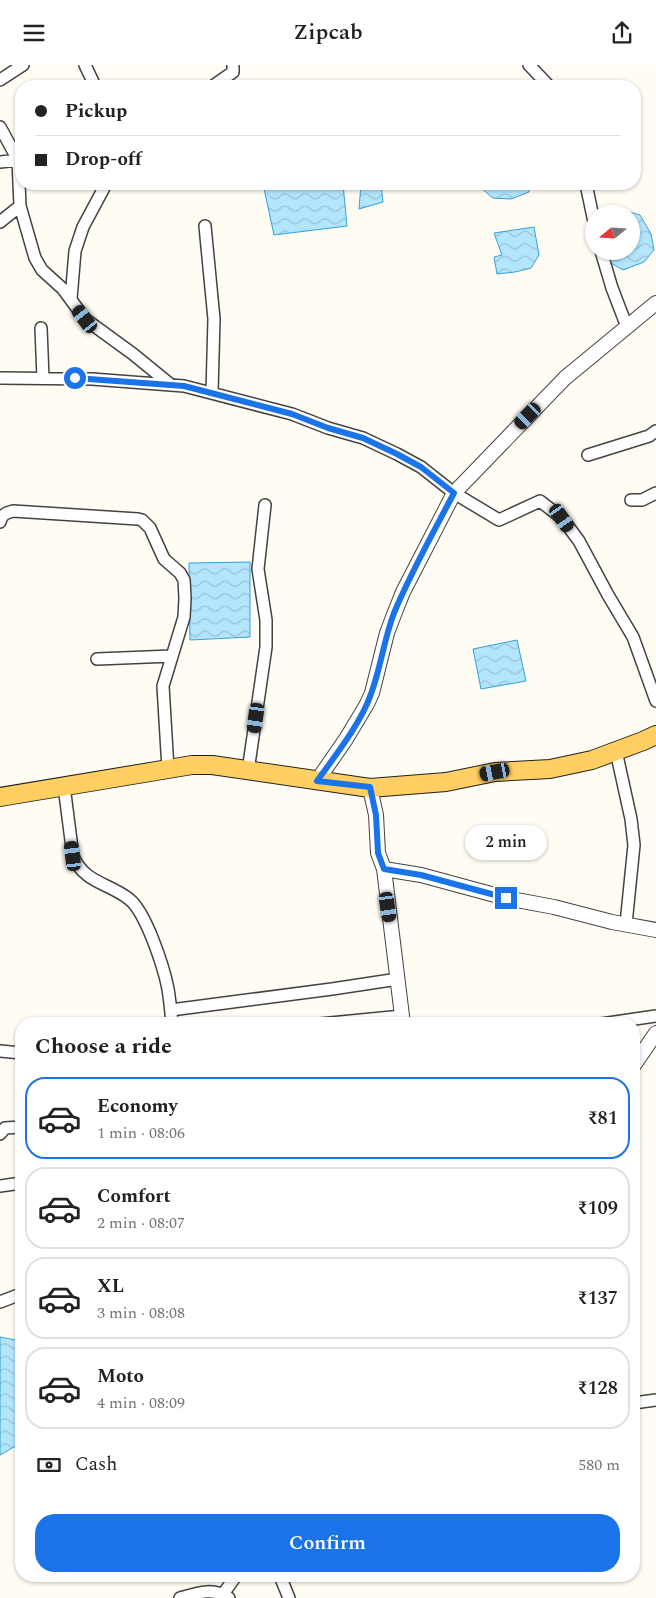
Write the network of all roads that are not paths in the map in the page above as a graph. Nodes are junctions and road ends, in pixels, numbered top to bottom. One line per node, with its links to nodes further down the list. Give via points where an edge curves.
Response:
1 (23, 65): 5 (street)
2 (85, 65): 6 (street)
3 (233, 65): 7 (street, via 233,72)
4 (529, 65): 8 (street)
5 (0, 80)
6 (91, 80)
7 (222, 80)
8 (543, 80)
9 (0, 127): 10 (street)
10 (15, 154)
11 (15, 160): 12 (street)
12 (0, 162)
13 (19, 190): 17 (street)
14 (103, 190): 21 (street, via 83,227 75,251)
15 (587, 190): 16 (street)
16 (590, 205)
17 (20, 207): 18 (street); 21 (street, via 38,263)
18 (0, 222)
19 (205, 226): 28 (street, via 214,319)
20 (604, 260): 23 (street)
21 (71, 299): 27 (street, via 85,319)
22 (656, 303): 23 (street)
23 (627, 327): 31 (street, via 565,378)
24 (41, 328): 25 (street)
25 (42, 377): 26 (street); 27 (street)
26 (0, 378)
27 (171, 385): 28 (street)
28 (212, 393): 31 (street, via 292,414 363,438 421,467)
29 (656, 431): 30 (street)
30 (588, 455)
31 (454, 493): 38 (street, via 499,520 540,501 562,518 633,637); 43 (street, via 403,592 387,633 367,704)
32 (656, 493): 33 (street, via 642,500)
33 (631, 500)
34 (265, 505): 42 (street, via 258,569 266,620 266,647)
35 (0, 522): 36 (street, via 5,514 14,511 142,520 150,528 164,559 184,580 184,617)
36 (172, 656): 37 (street); 41 (street, via 163,686)
37 (97, 659)
38 (656, 701)
39 (656, 735): 40 (main road)
40 (616, 751): 45 (main road, via 550,769); 48 (street, via 634,845)
41 (168, 769): 42 (main road, via 212,765); 44 (main road)
42 (248, 771): 43 (main road)
43 (317, 781): 45 (main road)
44 (64, 785): 46 (main road); 51 (street, via 73,856 77,865 83,872 129,899 142,915 168,987)
45 (370, 787): 47 (street, via 376,815 378,853)
46 (0, 797)
47 (384, 869): 48 (street); 50 (street)
48 (626, 924): 49 (street)
49 (656, 930)
50 (398, 979): 51 (street); 54 (street)
51 (171, 1009): 53 (street)
52 (656, 1016): 55 (street)
53 (172, 1017)
54 (403, 1017)
55 (640, 1018)
56 (656, 1033): 59 (street)
57 (0, 1051): 58 (street)
58 (15, 1052)
59 (640, 1056)
60 (15, 1127): 61 (street, via 5,1128)
61 (0, 1134)
62 (15, 1184): 63 (street)
63 (0, 1186)
64 (15, 1296): 65 (street)
65 (0, 1302)
66 (656, 1400): 67 (street)
67 (640, 1402)
68 (233, 1582): 70 (street)
69 (282, 1582): 72 (street)
70 (226, 1596): 71 (street, via 210,1591)
71 (180, 1598)
72 (289, 1598)

